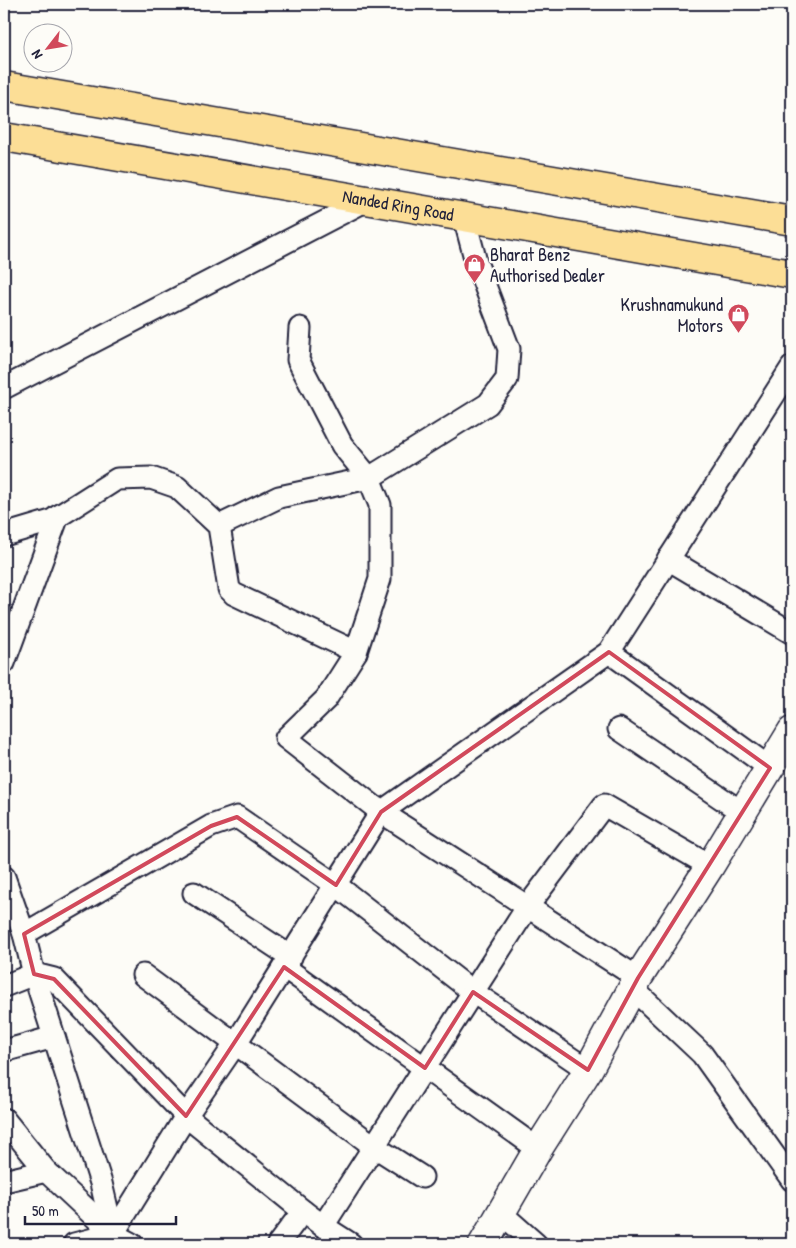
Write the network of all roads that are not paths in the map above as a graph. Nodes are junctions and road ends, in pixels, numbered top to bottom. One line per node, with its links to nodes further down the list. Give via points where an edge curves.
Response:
1 (4, 86): 5 (highway)
2 (4, 137): 3 (highway, Nanded Ring Road, via 286,188)
3 (369, 199): 4 (highway, Nanded Ring Road); 9 (street)
4 (464, 217): 6 (highway, Nanded Ring Road); 10 (street, via 476,262 509,349 507,379 488,404)
5 (792, 221)
6 (792, 274)
7 (300, 328): 10 (street, via 298,360 342,445)
8 (789, 380): 14 (street)
9 (4, 388)
10 (368, 478): 12 (street, via 279,497); 16 (street, via 380,505 380,580)
11 (58, 516): 12 (street, via 117,479 151,478 177,487); 13 (street); 18 (street)
12 (219, 526): 16 (street, via 229,589 234,594)
13 (4, 535)
14 (668, 559): 15 (street); 17 (street)
15 (792, 633)
16 (356, 652): 22 (street, via 326,699 286,738)
17 (609, 652): 21 (street); 22 (street)
18 (4, 663)
19 (619, 729): 23 (street)
20 (792, 731): 21 (street)
21 (770, 768): 23 (street)
22 (381, 812): 26 (street); 28 (street)
23 (743, 812): 24 (street)
24 (710, 866): 28 (street, via 604,805); 34 (street)
25 (4, 877): 29 (street)
26 (336, 885): 30 (street, via 237,817 211,826); 31 (street); 36 (street)
27 (194, 894): 31 (street)
28 (528, 906): 34 (street); 36 (street)
29 (8, 907): 30 (street)
30 (24, 934): 32 (street)
31 (288, 962): 38 (street); 40 (street)
32 (34, 974): 35 (street); 37 (street); 42 (street, via 54,979)
33 (143, 975): 38 (street)
34 (636, 984): 41 (street); 48 (street, via 702,1054)
35 (4, 986)
36 (473, 992): 40 (street); 41 (street)
37 (54, 1036): 39 (street); 53 (street, via 101,1183)
38 (236, 1043): 42 (street); 44 (street)
39 (4, 1052)
40 (425, 1068): 44 (street); 45 (street)
41 (588, 1070): 45 (street)
42 (186, 1116): 50 (street); 53 (street)
43 (4, 1119): 46 (street)
44 (375, 1146): 47 (street); 52 (street)
45 (538, 1149): 51 (street)
46 (46, 1171): 49 (street); 53 (street)
47 (422, 1177)
48 (792, 1180)
49 (4, 1181)
50 (303, 1211): 52 (street); 56 (street)
51 (501, 1213): 58 (street); 59 (street)
52 (323, 1226): 57 (street)
53 (114, 1239): 54 (street); 55 (street)
54 (74, 1244)
55 (132, 1244)
56 (278, 1244)
57 (352, 1244)
58 (483, 1244)
59 (536, 1244)

